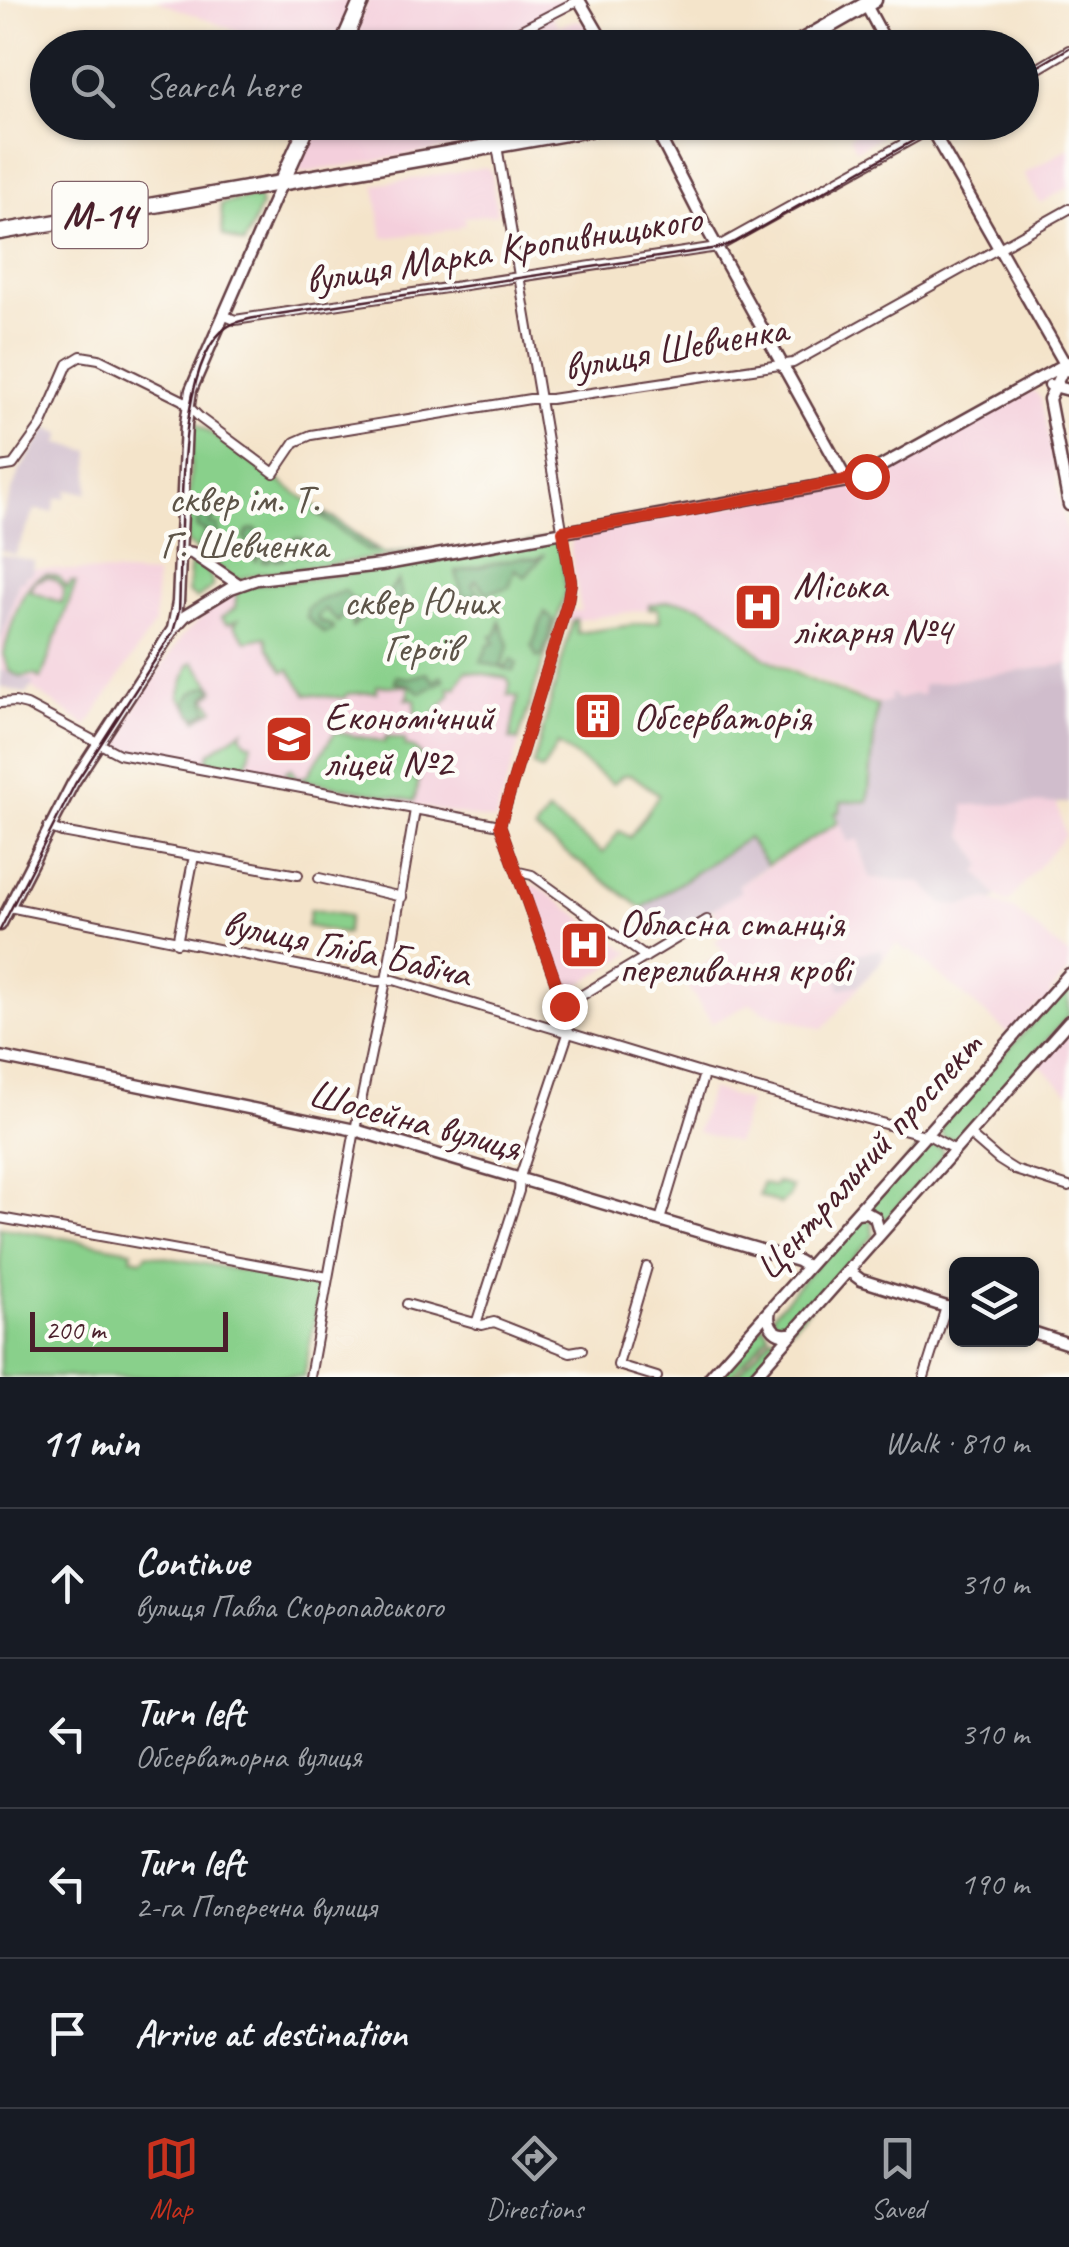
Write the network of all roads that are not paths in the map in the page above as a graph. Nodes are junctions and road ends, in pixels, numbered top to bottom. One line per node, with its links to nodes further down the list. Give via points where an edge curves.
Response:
1 (362, 0): 4 (highway)
2 (583, 1): 5 (street); 6 (street)
3 (868, 2): 7 (highway); 8 (street)
4 (348, 30)
5 (521, 30)
6 (598, 30)
7 (821, 30)
8 (880, 30)
9 (1069, 50): 10 (street)
10 (1039, 68)
11 (300, 140): 17 (highway)
12 (530, 140): 16 (highway, М-14)
13 (661, 140): 20 (street)
14 (905, 140): 20 (street, вулиця Марка Кропивницького)
15 (937, 140): 21 (street)
16 (497, 146): 17 (highway, М-14); 22 (street)
17 (281, 184): 19 (highway, М-14); 23 (street)
18 (1069, 209): 21 (street, вулиця Шевченка)
19 (0, 232)
20 (717, 247): 22 (street, вулиця Марка Кропивницького); 24 (street)
21 (998, 249): 24 (street, вулиця Шевченка); 25 (street)
22 (520, 277): 23 (street, вулиця Марка Кропивницького, via 235,320); 29 (street)
23 (223, 315): 31 (street)
24 (782, 364): 29 (street, вулиця Шевченка); 33 (street)
25 (1068, 366): 26 (street); 27 (street)
26 (1030, 384): 27 (street); 30 (street); 33 (street)
27 (1053, 385): 28 (street); 30 (street)
28 (1069, 390)
29 (540, 398): 31 (street, вулиця Шевченка, via 311,435 295,442 274,473); 35 (street)
30 (1048, 400): 34 (street)
31 (188, 406): 32 (street, via 82,356 68,364 41,426 13,465); 36 (street)
32 (0, 467)
33 (846, 481): 35 (street)
34 (1069, 505)
35 (563, 531): 38 (street); 46 (street, via 568,600)
36 (180, 551): 37 (street); 39 (street)
37 (218, 571): 38 (street); 40 (street)
38 (238, 584): 40 (street)
39 (178, 594): 41 (street); 42 (street)
40 (213, 600): 41 (street)
41 (199, 608): 42 (street)
42 (172, 629): 44 (street)
43 (0, 704): 44 (street, via 27,704)
44 (98, 746): 45 (street); 47 (street)
45 (415, 810): 46 (street); 52 (street)
46 (500, 825): 49 (street)
47 (48, 827): 48 (street); 53 (street)
48 (194, 856): 50 (street); 56 (street)
49 (519, 872): 57 (street); 60 (street)
50 (298, 875)
51 (319, 878): 52 (street)
52 (402, 898): 59 (street)
53 (9, 907): 55 (street); 56 (street, вулиця Гліба Бабіча)
54 (707, 920): 57 (street)
55 (0, 925)
56 (177, 943): 59 (street, вулиця Гліба Бабіча)
57 (646, 958): 60 (street)
58 (1069, 974): 67 (street, Центральний проспект)
59 (386, 981): 62 (street, вулиця Гліба Бабіча); 65 (street)
60 (564, 1006): 62 (street)
61 (1069, 1021): 66 (street, Центральний проспект)
62 (569, 1031): 64 (street, вулиця Гліба Бабіча); 69 (street)
63 (0, 1057): 65 (street, Шосейна вулиця)
64 (704, 1074): 67 (street, вулиця Гліба Бабіча); 73 (street)
65 (355, 1130): 69 (street, Шосейна вулиця); 78 (street)
66 (970, 1134): 68 (street, Центральний проспект); 70 (street, via 1015,1170)
67 (924, 1136): 68 (street, вулиця Гліба Бабіча); 71 (street, Центральний проспект)
68 (955, 1150): 74 (street, Центральний проспект)
69 (520, 1176): 73 (street, Шосейна вулиця); 83 (street)
70 (1069, 1186)
71 (856, 1213): 74 (street, via 875,1217); 76 (street, Центральний проспект)
72 (0, 1218): 78 (street)
73 (660, 1220): 76 (street, Шосейна вулиця)
74 (880, 1235): 77 (street, Центральний проспект)
75 (646, 1267): 89 (street, via 618,1365)
76 (808, 1267): 81 (street, Центральний проспект)
77 (849, 1271): 80 (street); 84 (street, Центральний проспект)
78 (328, 1277): 88 (street)
79 (407, 1304): 83 (street)
80 (949, 1308)
81 (770, 1309): 84 (street, via 772,1328); 90 (street, Центральний проспект)
82 (949, 1314): 92 (street)
83 (476, 1324): 87 (street, via 494,1322 570,1352)
84 (794, 1333): 91 (street, Центральний проспект)
85 (1039, 1334): 86 (street)
86 (1069, 1344)
87 (582, 1350)
88 (310, 1377)
89 (657, 1377)
90 (710, 1377)
91 (754, 1377)
92 (924, 1377)

